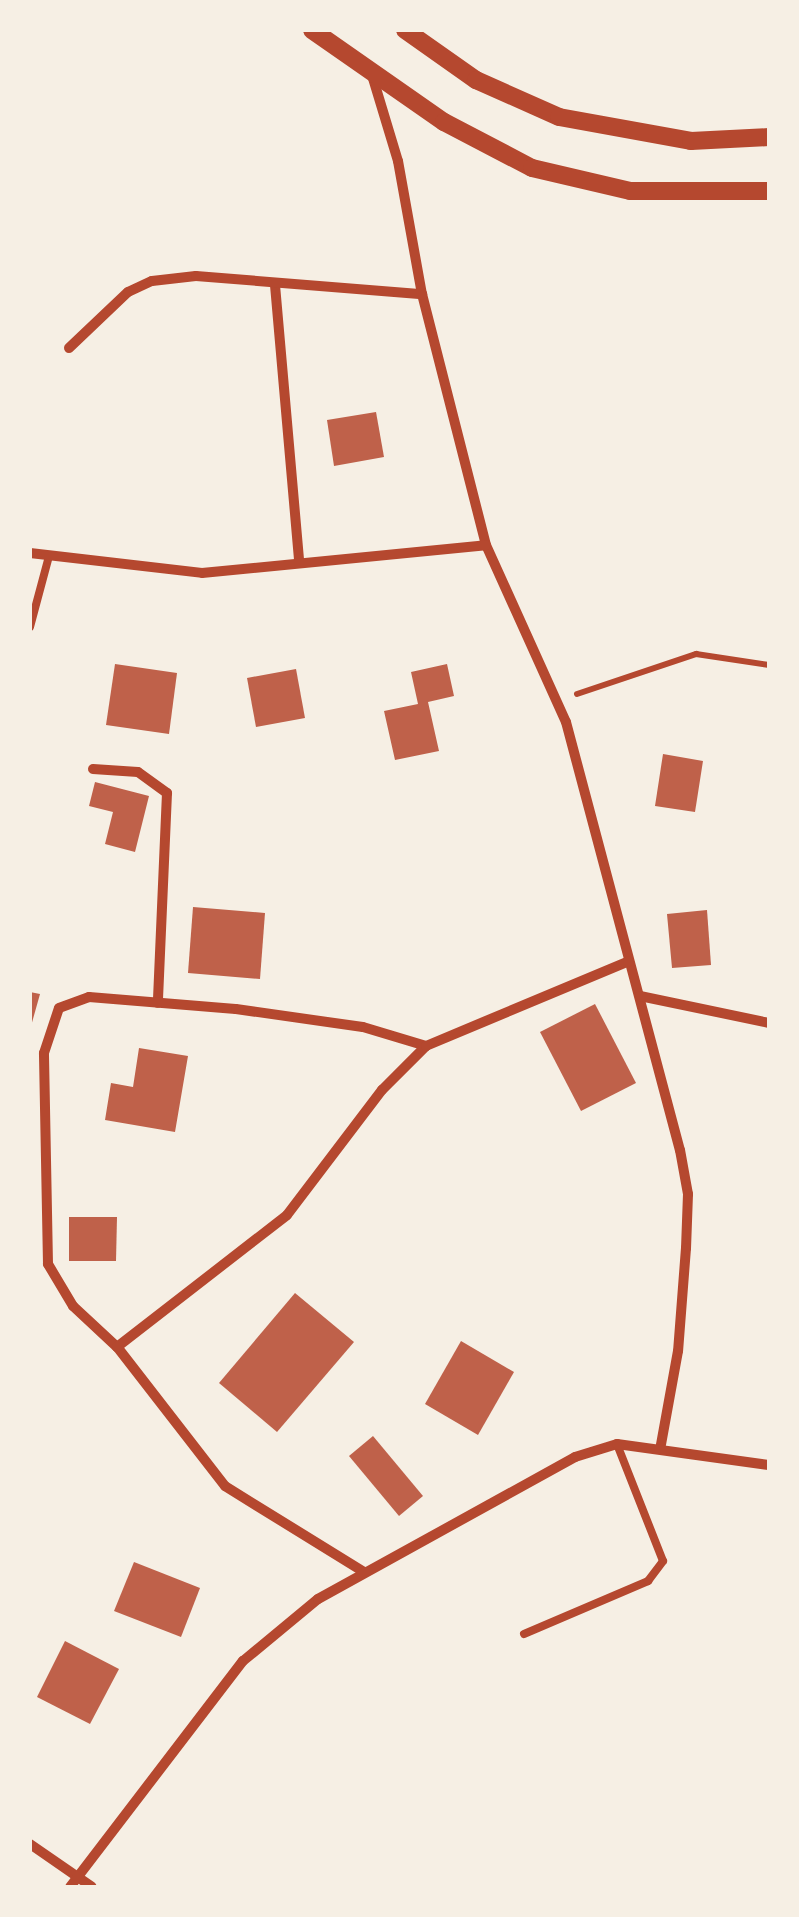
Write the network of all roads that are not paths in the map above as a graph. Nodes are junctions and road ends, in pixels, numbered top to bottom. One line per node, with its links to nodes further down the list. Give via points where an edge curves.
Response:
1 (312, 30): 3 (street)
2 (405, 30): 4 (street, via 476,80 559,117 691,141)
3 (371, 74): 5 (street, via 486,146 582,184 679,194); 7 (street, via 398,161)
4 (769, 137)
5 (769, 191)
6 (275, 285): 7 (street); 8 (street, via 196,276 152,281 128,292); 12 (street)
7 (422, 294): 9 (street)
8 (69, 348)
9 (486, 545): 12 (street); 15 (street, via 557,701)
10 (30, 553): 11 (street)
11 (49, 556): 12 (street, via 202,573); 13 (lane)
12 (299, 560)
13 (30, 627)
14 (94, 769): 17 (street, via 138,772 167,793)
15 (629, 961): 16 (street); 19 (street)
16 (640, 996): 18 (street); 22 (street, via 688,1194 678,1352)
17 (158, 1003): 19 (street, via 364,1028); 20 (street, via 73,1000 50,1021 44,1053 48,1264 73,1306)
18 (769, 1023)
19 (426, 1046): 20 (street, via 382,1090 287,1215)
20 (117, 1347): 24 (street, via 225,1486)
21 (617, 1444): 22 (street); 24 (street, via 575,1457); 25 (lane, via 663,1561 648,1580)
22 (661, 1445): 23 (street)
23 (769, 1465)
24 (364, 1572): 27 (street, via 278,1627 244,1661)
25 (524, 1634)
26 (30, 1844): 27 (street)
27 (74, 1883): 28 (street)
28 (92, 1887)

